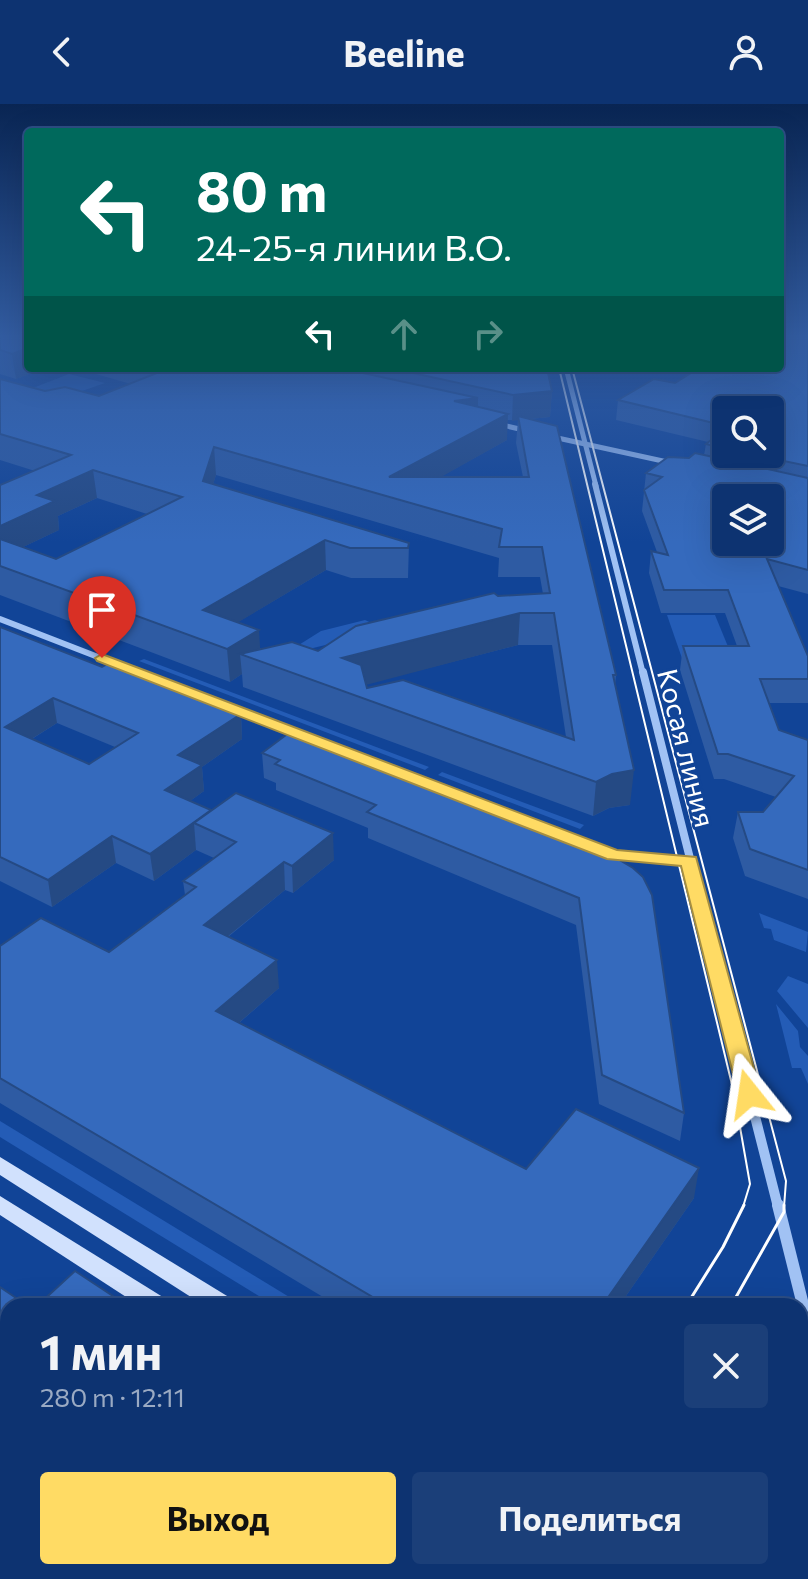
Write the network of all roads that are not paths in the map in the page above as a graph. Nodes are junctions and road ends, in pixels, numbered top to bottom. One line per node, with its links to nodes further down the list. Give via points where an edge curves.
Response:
1 (575, 405): 5 (street, Косая линия)
2 (496, 424): 3 (street)
3 (538, 433)
4 (551, 437): 5 (street)
5 (584, 444): 6 (street); 8 (street, Косая линия)
6 (683, 466)
7 (0, 619): 8 (street, via 614,855)
8 (689, 861): 13 (street, Косая линия)
9 (0, 1165): 12 (street)
10 (0, 1204): 11 (street)
11 (146, 1298)
12 (211, 1298)
13 (801, 1298)

